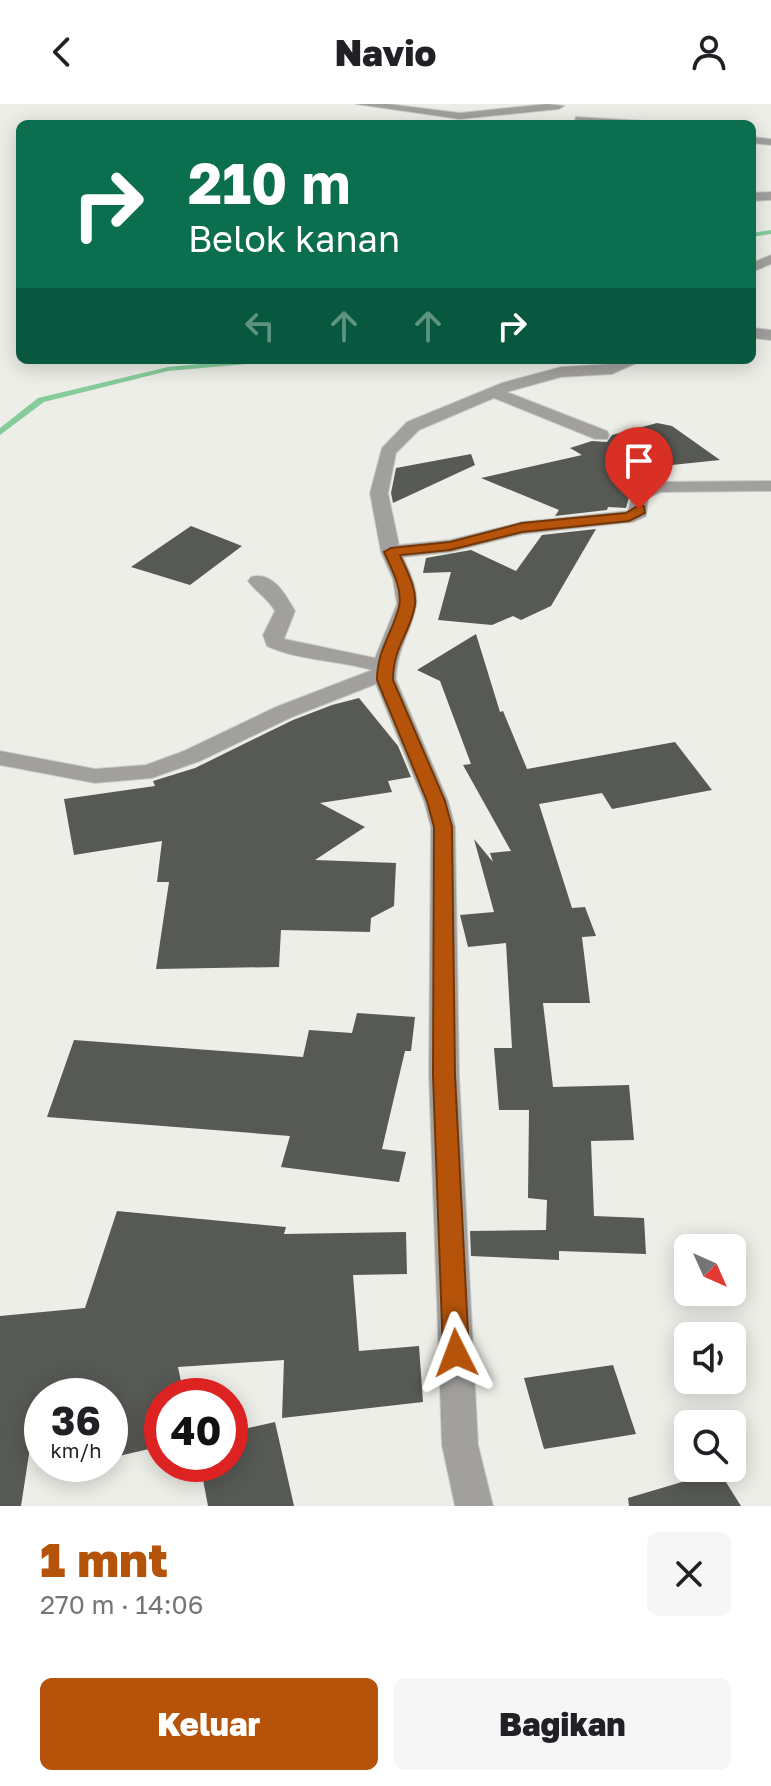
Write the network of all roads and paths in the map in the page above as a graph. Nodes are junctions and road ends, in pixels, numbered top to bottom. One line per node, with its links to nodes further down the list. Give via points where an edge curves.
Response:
1 (361, 104): 2 (street, via 460,116)
2 (555, 105): 3 (street)
3 (573, 120)
4 (625, 364): 5 (street, via 529,378)
5 (493, 392): 6 (street); 8 (street, via 413,426 388,452 379,493)
6 (601, 435)
7 (771, 486): 8 (street, via 657,487 639,496 639,512 633,516 522,528 450,546)
8 (391, 552): 10 (street, via 407,604)
9 (258, 581): 10 (street, via 275,593 285,611 274,642 351,657)
10 (384, 670): 11 (street, via 273,716 189,759 153,770 108,777); 12 (street, via 443,827 444,1075 460,1445)
11 (0, 758)
12 (474, 1506)

